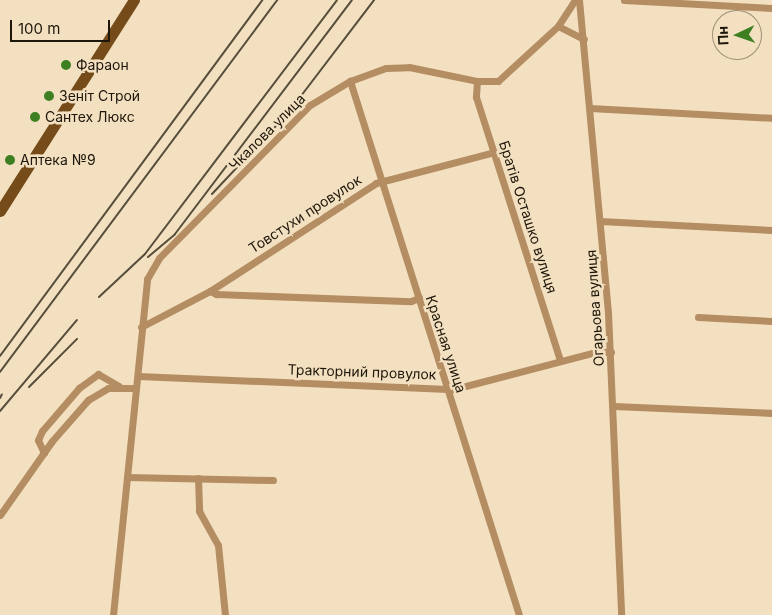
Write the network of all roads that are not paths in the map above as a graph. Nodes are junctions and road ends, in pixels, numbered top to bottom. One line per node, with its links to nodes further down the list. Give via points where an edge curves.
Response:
1 (134, 0): 14 (main road)
2 (575, 0): 6 (street, Чкалова улица)
3 (580, 0): 7 (street, Огарьова вулиця)
4 (624, 0): 5 (street)
5 (772, 8)
6 (558, 26): 7 (street); 9 (street, Чкалова улица, via 498,81)
7 (584, 39): 10 (street, Огарьова вулиця)
8 (350, 81): 9 (street, Чкалова улица, via 386,68 409,67); 13 (street, Красная улица); 21 (street, Чкалова улица, via 310,104 159,258 147,279)
9 (477, 81): 12 (street, Братів Осташко вулиця, via 476,97)
10 (590, 108): 11 (street); 15 (street, Огарьова вулиця)
11 (772, 118)
12 (494, 152): 13 (street, Товстухи провулок); 23 (street, Братів Осташко вулиця)
13 (382, 182): 17 (street, Товстухи провулок); 18 (street, Красная улица)
14 (0, 212)
15 (600, 221): 16 (street); 22 (street, Огарьова вулиця)
16 (772, 230)
17 (210, 291): 18 (street, via 216,294 411,301); 21 (street, Товстухи провулок)
18 (419, 298): 27 (street, Красная улица)
19 (698, 317): 20 (street)
20 (772, 320)
21 (141, 327): 24 (street, Чкалова улица)
22 (611, 352): 23 (street, Тракторний провулок); 28 (street, Огарьова вулиця)
23 (560, 361): 27 (street, Тракторний провулок)
24 (138, 376): 26 (street, Чкалова улица); 27 (street, Тракторний провулок)
25 (119, 386): 26 (street); 30 (street, via 88,400); 30 (street, via 98,374 79,388 42,431 38,440)
26 (136, 388): 31 (street, Чкалова улица)
27 (447, 388): 37 (street, Красная улица)
28 (614, 406): 29 (street); 38 (street, Огарьова вулиця)
29 (772, 413)
30 (44, 453): 34 (street)
31 (127, 477): 32 (street); 35 (street, Чкалова улица)
32 (198, 478): 33 (street); 36 (street, via 199,510 218,545)
33 (272, 480)
34 (0, 515)
35 (113, 615)
36 (225, 615)
37 (519, 615)
38 (621, 615)

